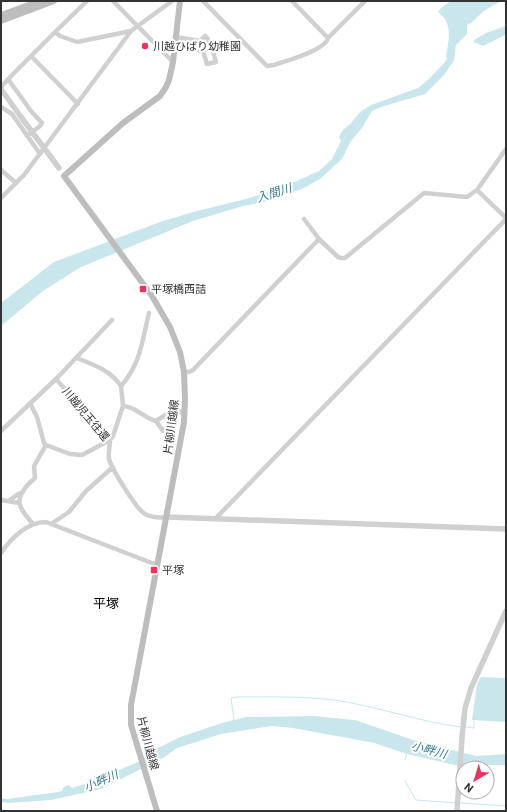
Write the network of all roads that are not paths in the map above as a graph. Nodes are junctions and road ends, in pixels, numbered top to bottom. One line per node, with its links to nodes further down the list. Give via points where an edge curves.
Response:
1 (40, 1): 10 (main road)
2 (54, 1): 11 (main road)
3 (87, 1): 14 (street)
4 (113, 1): 12 (street)
5 (172, 1): 12 (street)
6 (180, 1): 15 (main road)
7 (203, 1): 16 (street, via 267,66 319,48 326,44)
8 (292, 1): 16 (street)
9 (364, 1): 16 (street)
10 (1, 15)
11 (1, 21)
12 (138, 26): 13 (street); 19 (street)
13 (132, 31): 14 (street, via 77,42); 22 (street)
14 (55, 32): 18 (street)
15 (176, 37): 17 (main road); 17 (street, via 200,41 205,36 213,45 216,62 207,64 204,52)
16 (328, 38)
17 (175, 45): 19 (main road)
18 (31, 56): 20 (street); 22 (street)
19 (172, 62): 28 (main road, via 169,80 160,96 123,123)
20 (8, 79): 21 (street); 24 (street, via 42,123)
21 (1, 88): 28 (street, bridge)
22 (78, 104): 26 (street)
23 (1, 107): 24 (street, via 12,114)
24 (27, 136): 26 (street)
25 (506, 149): 30 (street)
26 (40, 154): 29 (street)
27 (1, 170): 29 (street)
28 (64, 176): 38 (main road, 片柳川越線, via 160,307 180,352)
29 (16, 182): 31 (street)
30 (477, 190): 32 (street); 34 (street, via 467,197 424,193 346,258 338,257)
31 (1, 198)
32 (506, 219): 57 (street)
33 (304, 220): 34 (street)
34 (319, 238): 38 (street, via 193,370)
35 (149, 313): 40 (street, via 135,367)
36 (112, 320): 37 (street)
37 (77, 358): 39 (street); 40 (street, via 106,371)
38 (184, 372): 44 (main road, 片柳川越線)
39 (56, 379): 41 (street); 47 (street, 川越児玉往還)
40 (121, 386): 42 (street)
41 (30, 403): 46 (street); 48 (street)
42 (123, 406): 45 (street, via 130,406 146,418); 47 (street, via 115,433)
43 (167, 414): 44 (street, via 178,409); 45 (street); 45 (street, via 173,422 163,431)
44 (185, 414): 56 (main road, 片柳川越線)
45 (156, 421)
46 (1, 431)
47 (110, 440): 48 (street, via 82,455 70,454); 49 (street, 川越児玉往還, via 109,453)
48 (46, 445): 51 (street, via 34,466)
49 (113, 467): 56 (street, 川越児玉往還, via 141,511 150,516); 59 (street, via 86,491 72,510)
50 (41, 474): 51 (street)
51 (36, 478): 52 (street)
52 (23, 492): 54 (street); 55 (street)
53 (1, 500): 54 (street)
54 (9, 501): 55 (street)
55 (20, 503): 58 (street, via 20,507)
56 (167, 517): 57 (street); 62 (main road, 片柳川越線)
57 (216, 518): 60 (street)
58 (33, 524): 59 (street); 61 (street, via 9,541)
59 (51, 524): 62 (street)
60 (506, 529)
61 (1, 553)
62 (157, 565): 65 (main road, 片柳川越線, via 131,705 131,725)
63 (506, 611): 64 (street, via 471,688 465,708)
64 (457, 809)
65 (157, 811)

